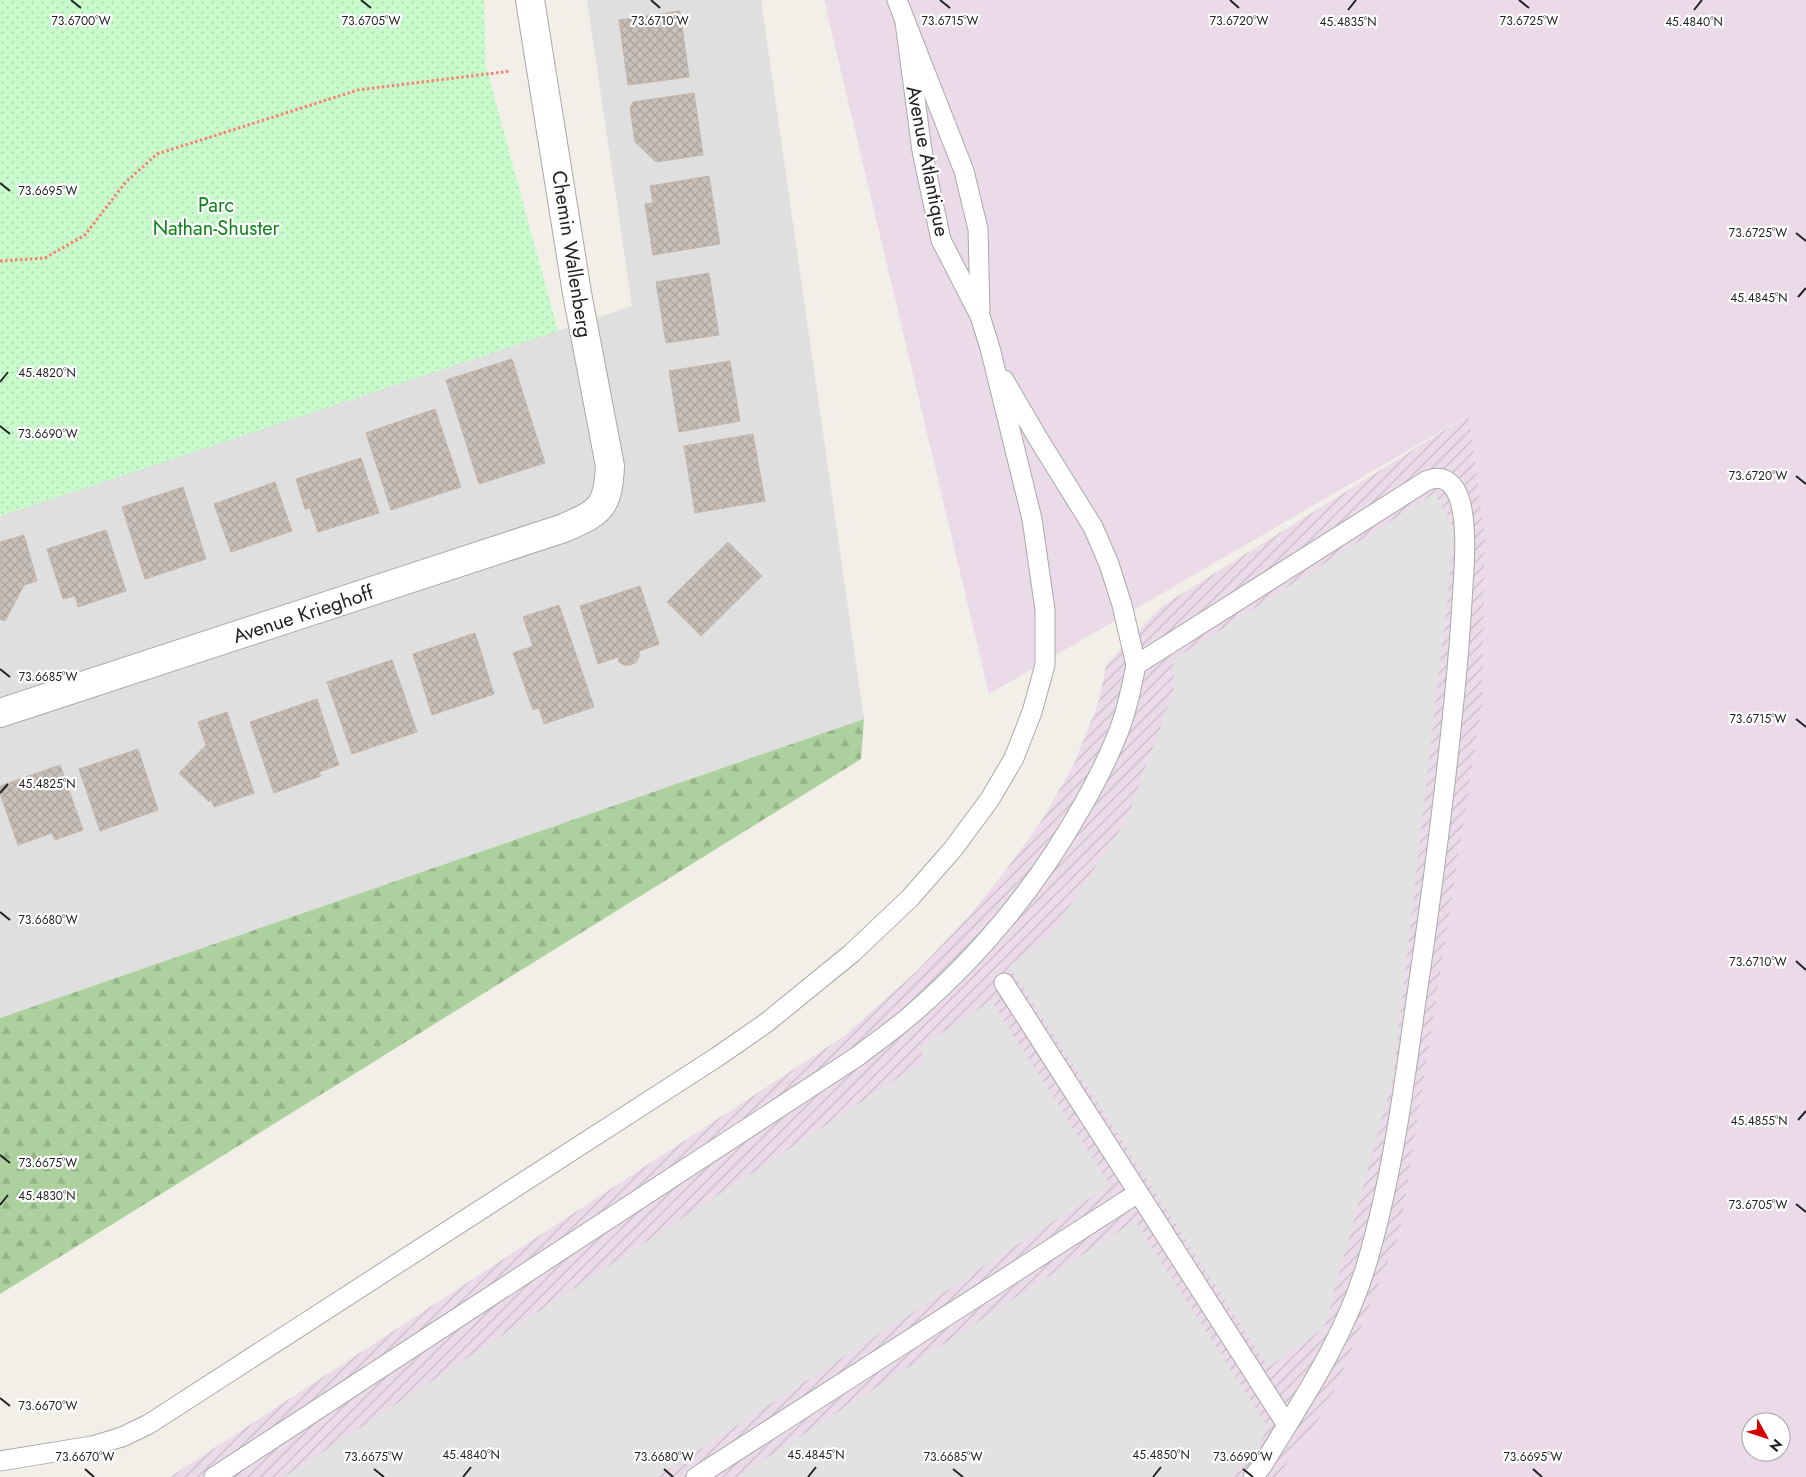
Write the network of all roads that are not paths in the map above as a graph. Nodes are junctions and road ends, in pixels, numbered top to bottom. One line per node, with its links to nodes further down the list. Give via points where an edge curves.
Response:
1 (530, 0): 6 (street, Chemin Wallenberg, via 577,294 610,466 609,487)
2 (897, 0): 3 (lane, Avenue Atlantique)
3 (905, 22): 4 (lane, Avenue Atlantique, via 922,150 941,240); 4 (lane, Avenue Atlantique, via 964,171 978,229)
4 (980, 316): 5 (lane)
5 (993, 361): 7 (lane, via 1093,527 1109,564); 12 (lane, via 1032,519 1045,610 1045,665 1032,712 1009,766 990,799 953,849 910,898 852,953 766,1023 149,1424 92,1446)
6 (602, 507): 8 (street, Avenue Krieghoff, via 564,528)
7 (1136, 665): 11 (lane, via 1426,480 1440,477 1454,487 1462,505 1465,552 1459,653 1448,761 1403,1092 1365,1268 1343,1325 1316,1379); 13 (lane, via 1128,704 1116,738 1067,833 1001,926 912,1014 858,1056)
8 (0, 713)
9 (1004, 982): 10 (lane)
10 (1138, 1193): 11 (lane); 14 (lane)
11 (1287, 1425): 15 (lane)
12 (0, 1461)
13 (214, 1477)
14 (696, 1477)
15 (1253, 1477)

